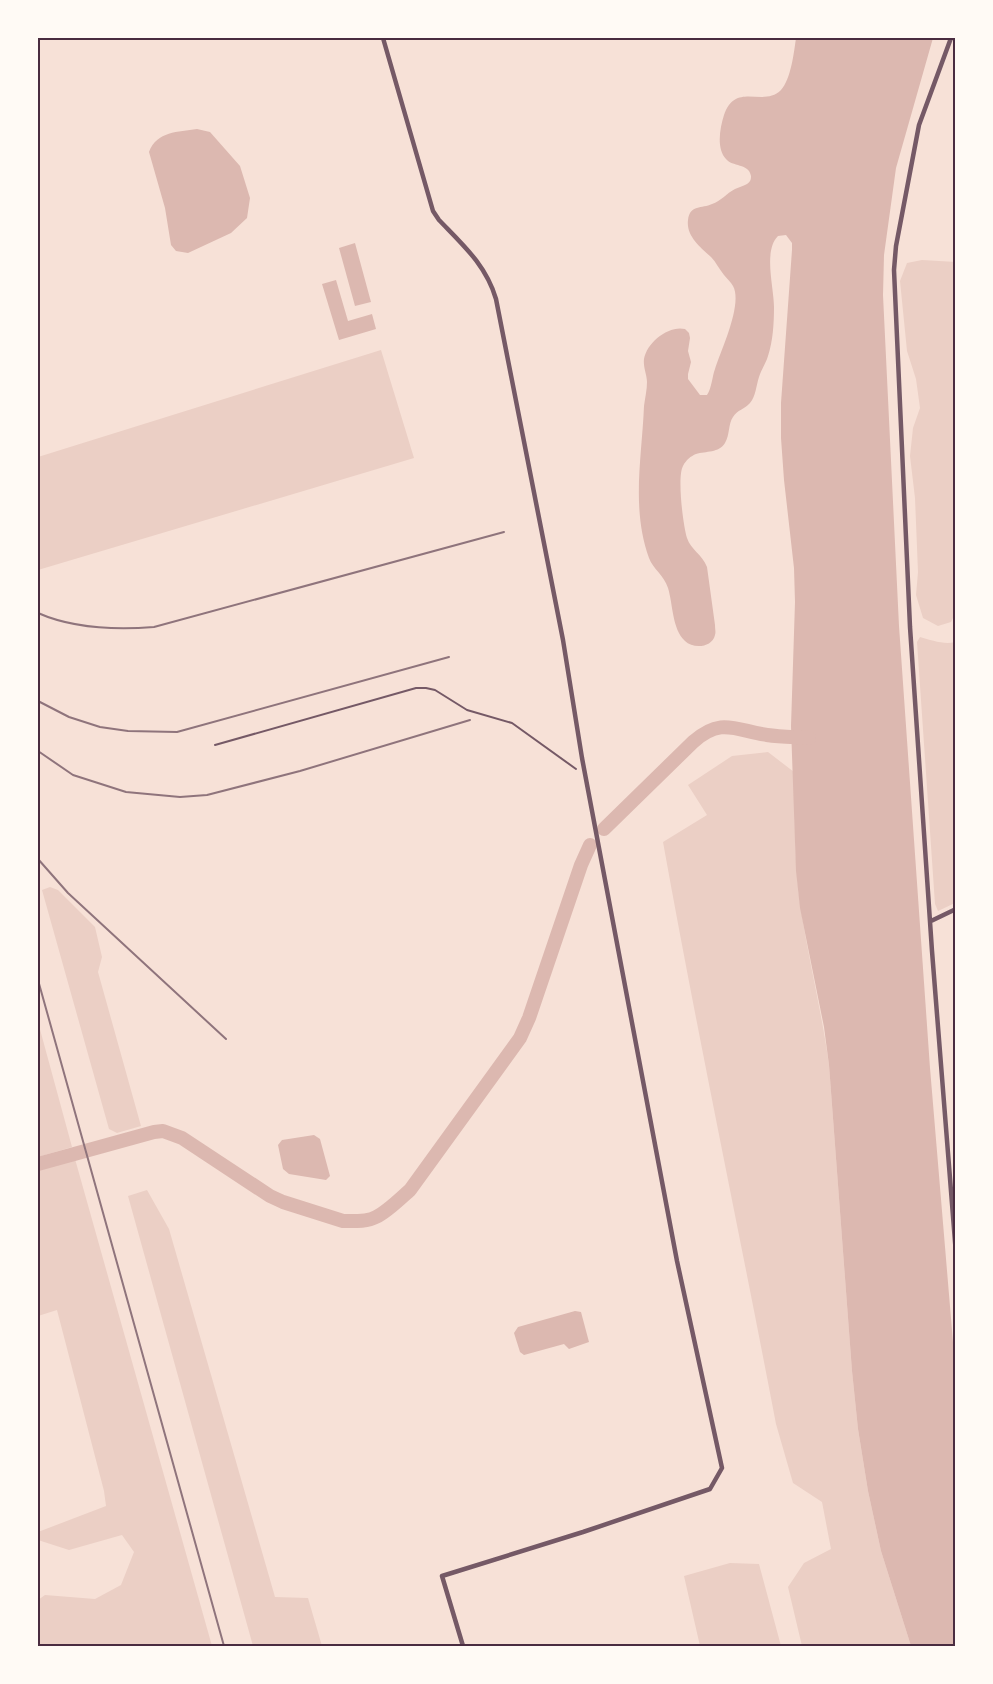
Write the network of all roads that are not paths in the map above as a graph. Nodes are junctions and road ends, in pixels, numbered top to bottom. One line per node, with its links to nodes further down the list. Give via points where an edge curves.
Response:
1 (383, 38): 8 (street, via 433,211 484,270 496,299 677,1261 722,1468 710,1490 442,1576)
2 (951, 38): 6 (street, via 919,125 894,270 910,627)
3 (214, 745): 4 (lane, via 426,688 467,710 512,723)
4 (576, 769)
5 (956, 909): 6 (street)
6 (931, 921): 7 (street)
7 (956, 1254)
8 (463, 1647)

